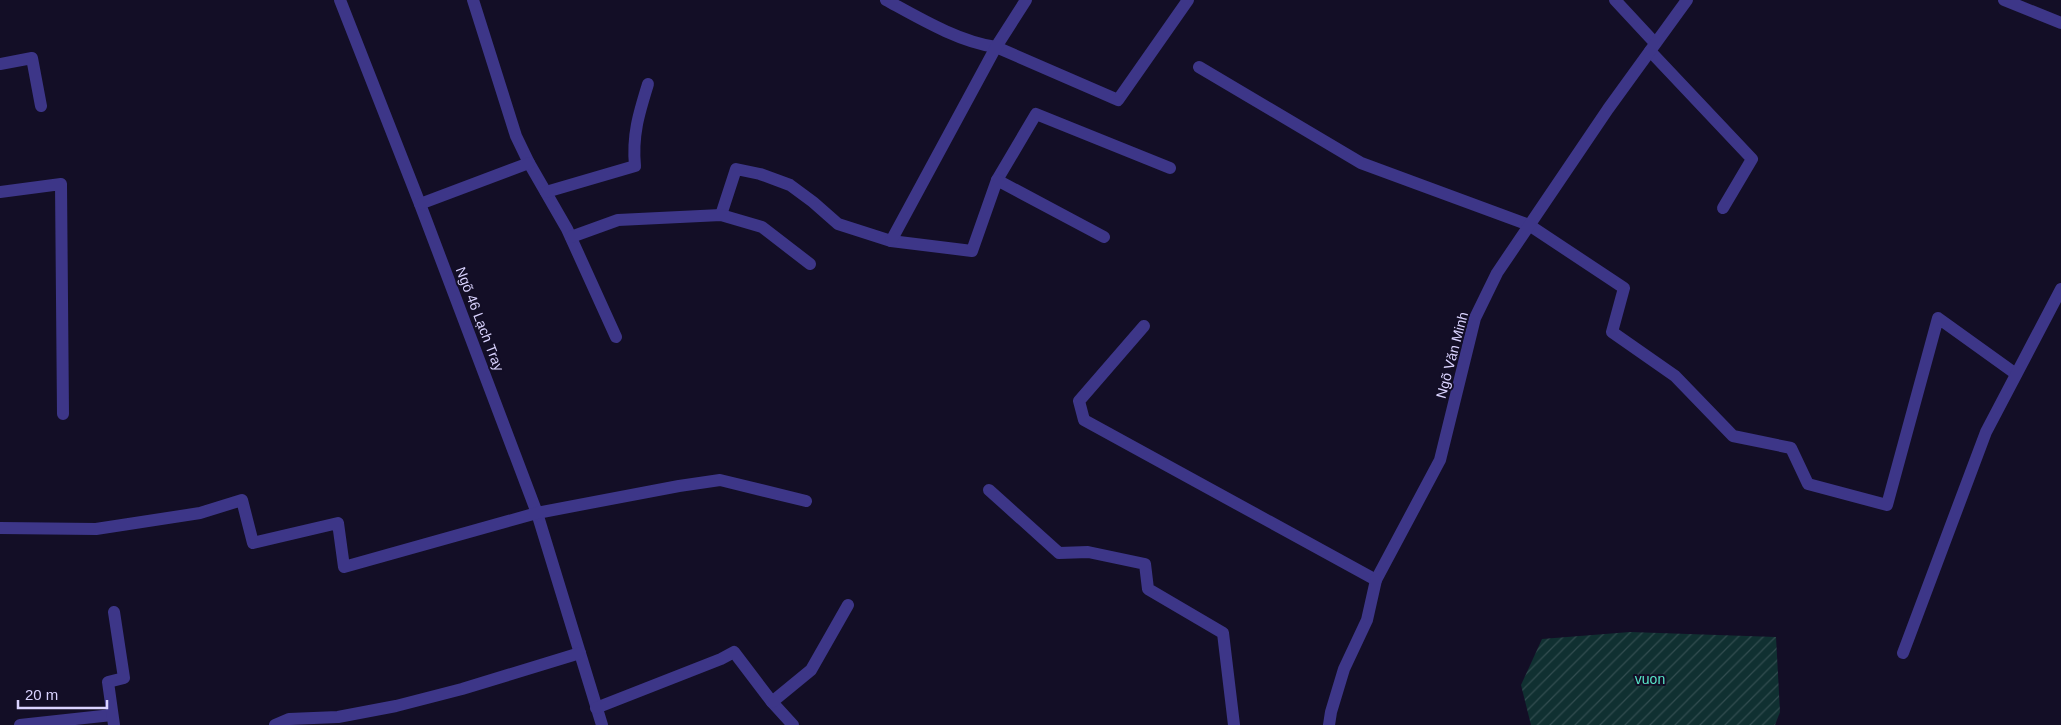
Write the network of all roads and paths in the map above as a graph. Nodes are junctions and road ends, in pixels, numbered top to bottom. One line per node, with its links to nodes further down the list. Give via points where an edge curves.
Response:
1 (340, 0): 21 (lane, Ngõ 46 Lạch Tray)
2 (473, 0): 16 (lane, via 516,136)
3 (886, 0): 10 (lane, via 932,24 983,45)
4 (1026, 0): 10 (lane)
5 (1188, 0): 10 (lane, via 1118,100)
6 (1615, 0): 11 (lane)
7 (1687, 0): 11 (lane, Ngõ Văn Minh)
8 (2004, 0): 9 (lane)
9 (2061, 23)
10 (996, 47): 27 (lane)
11 (1653, 47): 22 (lane, via 1752,160); 24 (lane, Ngõ Văn Minh)
12 (0, 64): 15 (lane, via 32,58)
13 (1199, 67): 24 (lane, via 1361,163)
14 (648, 84): 20 (lane, via 633,145 635,166)
15 (41, 106)
16 (529, 163): 20 (lane); 21 (lane)
17 (1170, 168): 18 (lane, via 1036,114)
18 (997, 180): 26 (lane); 27 (lane, via 972,250)
19 (0, 192): 33 (lane, via 61,184)
20 (546, 192): 25 (lane)
21 (420, 204): 36 (lane, Ngõ 46 Lạch Tray)
22 (1723, 208)
23 (721, 216): 25 (lane, via 618,220); 27 (lane, via 736,169 790,185 838,224); 28 (lane, via 762,228)
24 (1529, 225): 32 (lane, via 1624,288 1612,332 1675,376 1733,436 1791,448 1808,484 1888,505 1938,318); 38 (lane, Ngõ Văn Minh, via 1497,273 1475,318 1440,460)
25 (570, 237): 31 (lane)
26 (1104, 237)
27 (891, 241)
28 (810, 264)
29 (2061, 289): 32 (lane)
30 (1144, 326): 38 (lane, via 1080,401 1084,420)
31 (616, 337)
32 (2016, 374): 42 (lane, via 1986,432)
33 (64, 414)
34 (989, 490): 50 (lane, via 1059,553 1088,552 1146,564 1148,589 1223,632)
35 (806, 500): 36 (lane, via 720,480)
36 (538, 513): 37 (lane, via 344,567 338,524 253,543 242,500 200,513 96,529); 41 (lane, Ngõ 46 Lạch Tray)
37 (0, 528)
38 (1376, 580): 51 (lane, Ngõ Văn Minh, via 1366,620 1344,669)
39 (848, 605): 43 (lane, via 811,670)
40 (114, 612): 45 (lane, via 124,678 108,682)
41 (580, 653): 44 (lane, Ngõ 46 Lạch Tray); 47 (lane, via 396,706 338,717 289,719)
42 (1903, 653)
43 (772, 702): 44 (lane, via 734,652); 49 (lane)
44 (596, 708): 48 (lane, Ngõ 46 Lạch Tray)
45 (113, 720): 46 (lane)
46 (20, 725)
47 (275, 725)
48 (602, 725)
49 (793, 725)
50 (1234, 725)
51 (1330, 725)

